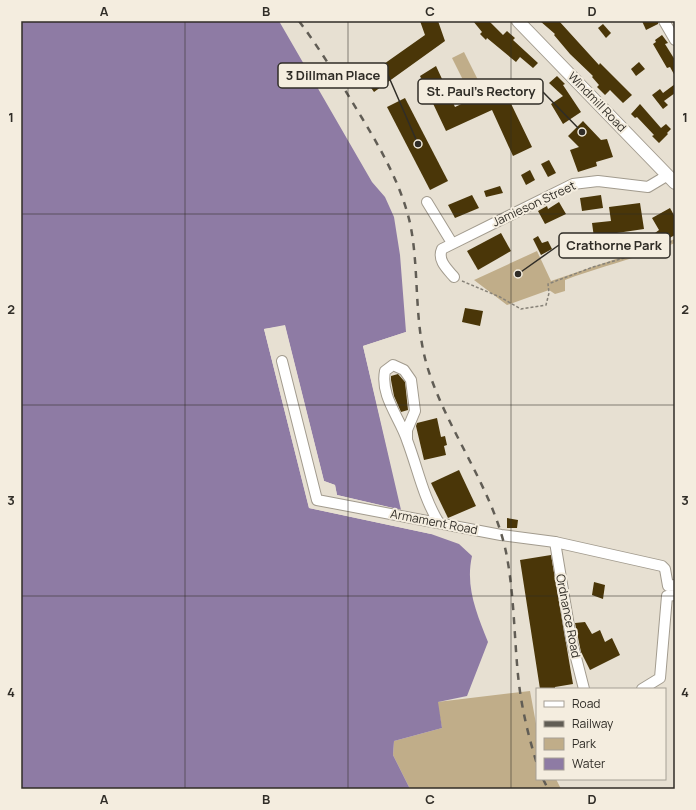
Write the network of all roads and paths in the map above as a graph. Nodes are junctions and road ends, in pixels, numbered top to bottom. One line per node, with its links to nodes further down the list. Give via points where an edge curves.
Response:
1 (518, 21): 4 (main road, Windmill Road)
2 (664, 21): 3 (street)
3 (675, 40)
4 (671, 179): 7 (street, Jamieson Street, via 648,187 598,181 573,184)
5 (427, 202): 7 (street)
6 (675, 240): 8 (path, via 548,284 546,305 521,309)
7 (450, 244): 8 (street, via 442,249 440,254 442,263)
8 (454, 277)
9 (282, 361): 11 (street, Armament Road, via 317,500)
10 (407, 439): 10 (street, via 393,411 384,378 385,371 393,365 404,370 411,380 415,411 407,430); 11 (street, via 423,492)
11 (439, 523): 12 (street, Armament Road)
12 (555, 542): 13 (street, Armament Road, via 662,566); 14 (street, Ordnance Road, via 571,638)
13 (671, 591): 15 (street, via 660,678)
14 (584, 688)
15 (644, 688)

